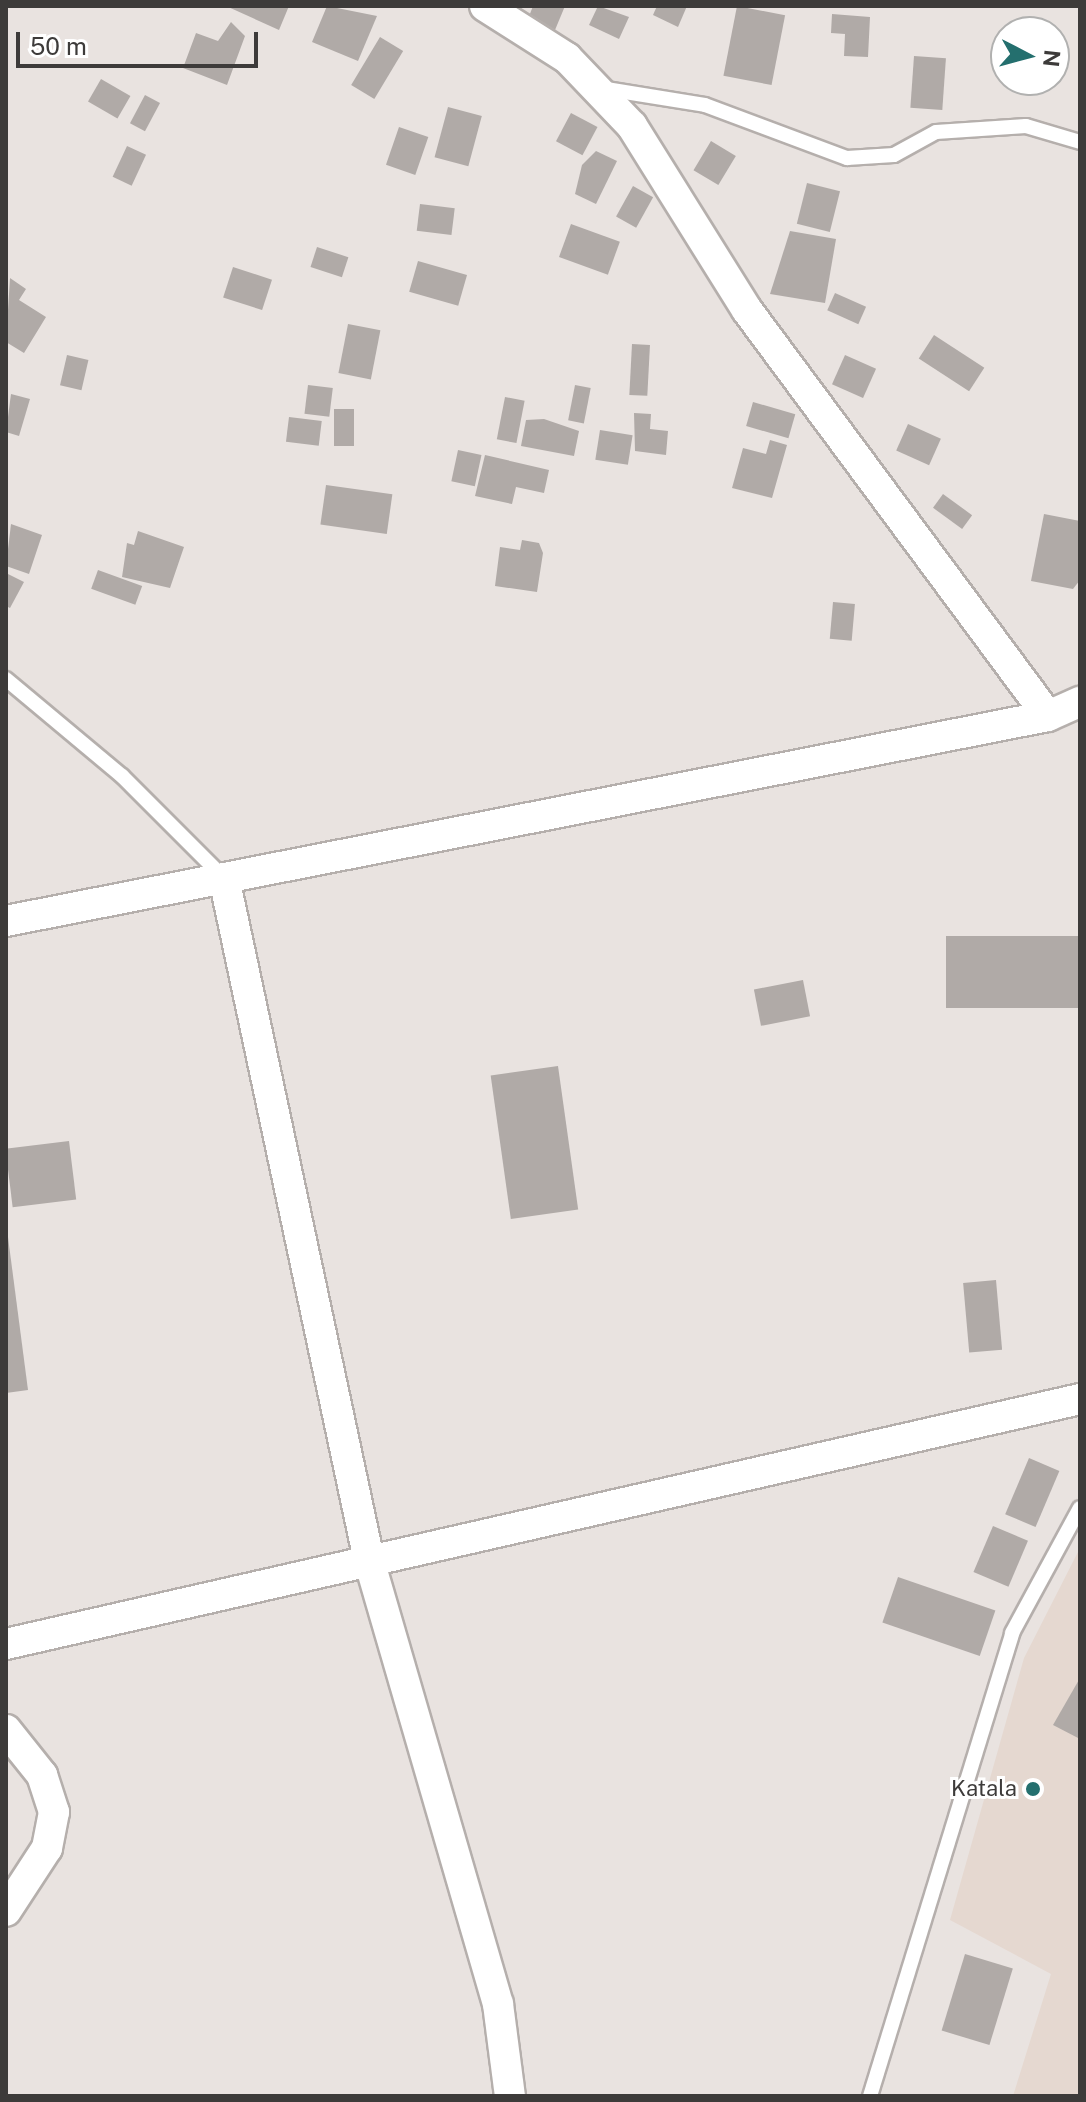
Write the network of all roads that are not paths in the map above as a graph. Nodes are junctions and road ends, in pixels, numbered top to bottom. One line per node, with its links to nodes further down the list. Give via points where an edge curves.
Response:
1 (485, 6): 2 (street, via 567,58)
2 (598, 88): 3 (lane, via 705,105 847,158 894,155 936,132 1026,126); 6 (street, via 632,126 747,310)
3 (1080, 142)
4 (6, 679): 7 (lane, via 169,818)
5 (1080, 702): 6 (street)
6 (1048, 716): 7 (street)
7 (224, 878): 8 (street); 11 (street)
8 (6, 921)
9 (1080, 1399): 11 (street)
10 (1080, 1508): 16 (lane, via 1012,1633)
11 (369, 1560): 12 (street); 15 (street, via 498,2004)
12 (6, 1644)
13 (6, 1730): 14 (street, via 42,1775 54,1812 47,1848)
14 (6, 1911)
15 (510, 2096)
16 (870, 2096)

